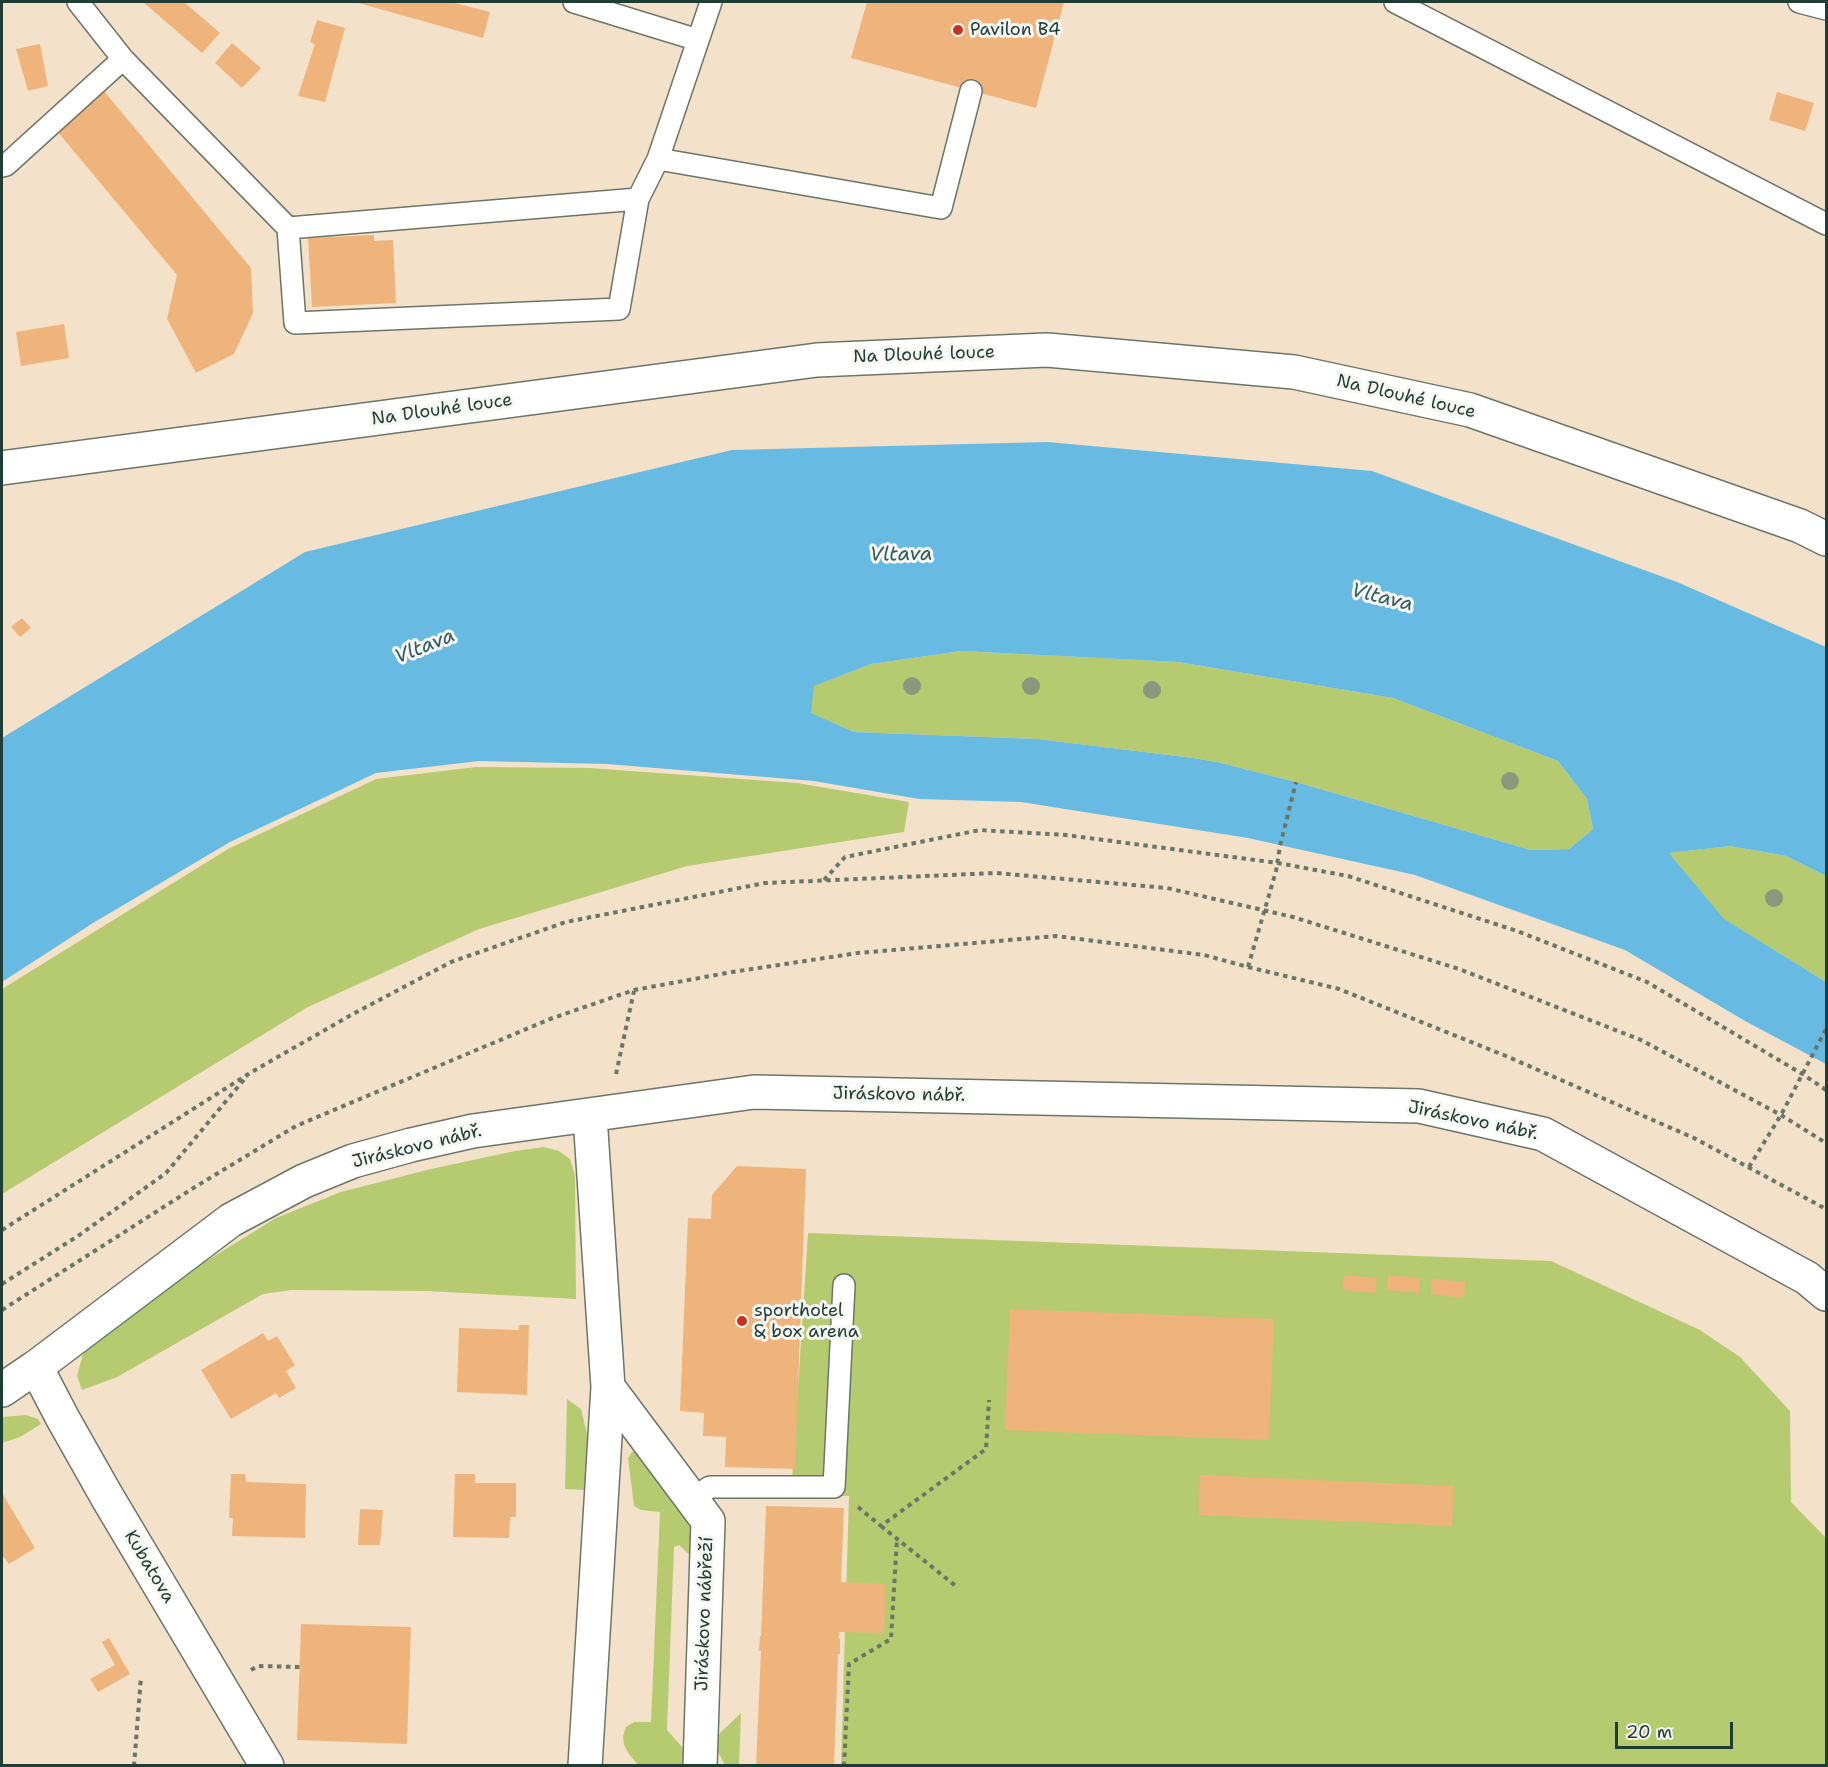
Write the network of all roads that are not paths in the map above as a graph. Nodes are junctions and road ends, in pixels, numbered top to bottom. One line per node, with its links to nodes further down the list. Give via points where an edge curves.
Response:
1 (78, 2): 8 (lane)
2 (574, 2): 7 (lane)
3 (711, 2): 7 (lane)
4 (1395, 2): 13 (lane)
5 (1798, 2): 6 (lane)
6 (1827, 9)
7 (698, 40): 10 (lane)
8 (123, 59): 11 (lane); 14 (lane)
9 (971, 91): 10 (lane, via 941,208)
10 (658, 159): 12 (lane)
11 (2, 166)
12 (638, 199): 14 (lane); 14 (lane, via 619,309 295,323)
13 (1827, 224)
14 (288, 228)
15 (2, 468): 16 (street, Na Dlouhé louce, via 817,360 1047,350 1294,372 1470,410 1800,526)
16 (1827, 539)
17 (599, 1115): 19 (street, Jiráskovo nábř., via 754,1092 1419,1106 1543,1134 1807,1278); 20 (street, Jiráskovo nábř., via 473,1131 353,1161 304,1181 231,1220); 21 (street)
18 (844, 1285): 23 (lane, via 834,1487 710,1487)
19 (1827, 1294)
20 (36, 1366): 22 (street, Jiráskovo nábř.); 24 (street, Kubatova, via 73,1437)
21 (608, 1387): 23 (street, Jiráskovo nábřeží); 25 (street)
22 (2, 1390)
23 (692, 1499): 26 (street, Jiráskovo nábřeží, via 708,1521)
24 (267, 1766)
25 (585, 1766)
26 (700, 1766)

